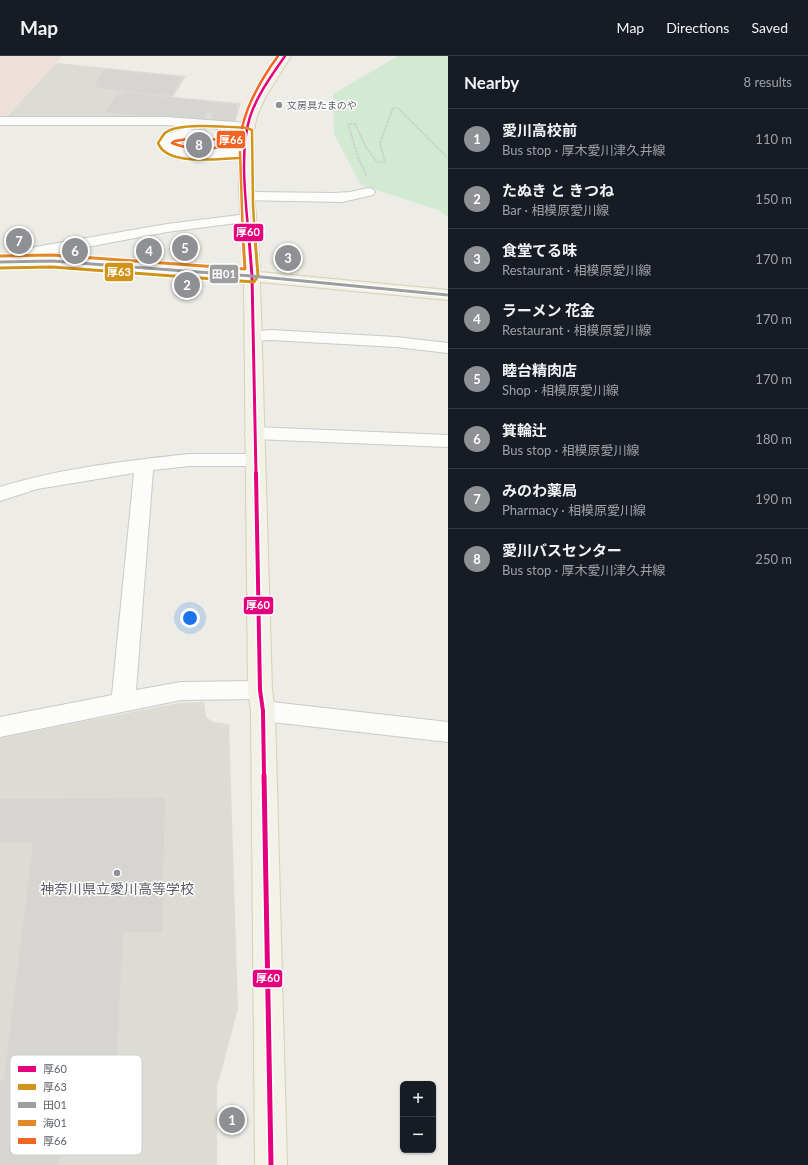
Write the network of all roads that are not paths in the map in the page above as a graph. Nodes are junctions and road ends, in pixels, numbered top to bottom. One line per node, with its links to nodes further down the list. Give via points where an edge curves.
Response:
1 (285, 56): 3 (main road, via 272,73 254,106)
2 (0, 121): 3 (street, via 166,121)
3 (248, 130): 4 (main road); 4 (street, via 180,134 167,138 164,144 174,151 188,153)
4 (246, 152): 6 (main road)
5 (368, 192): 6 (street, via 340,198)
6 (247, 196): 7 (main road)
7 (247, 218): 8 (street, via 144,232 35,252); 9 (main road)
8 (6, 262): 9 (main road, via 52,261)
9 (252, 276): 10 (main road); 11 (main road)
10 (448, 294)
11 (252, 336): 12 (street, via 396,342); 13 (main road)
12 (448, 348)
13 (254, 433): 14 (street); 15 (main road)
14 (448, 441)
15 (255, 460): 16 (street, via 189,460); 18 (main road)
16 (144, 465): 17 (street, via 34,483); 19 (street)
17 (0, 494)
18 (262, 701): 19 (street, via 181,691); 21 (street); 22 (main road)
19 (123, 702): 20 (street)
20 (0, 727)
21 (448, 732)
22 (271, 1165)

